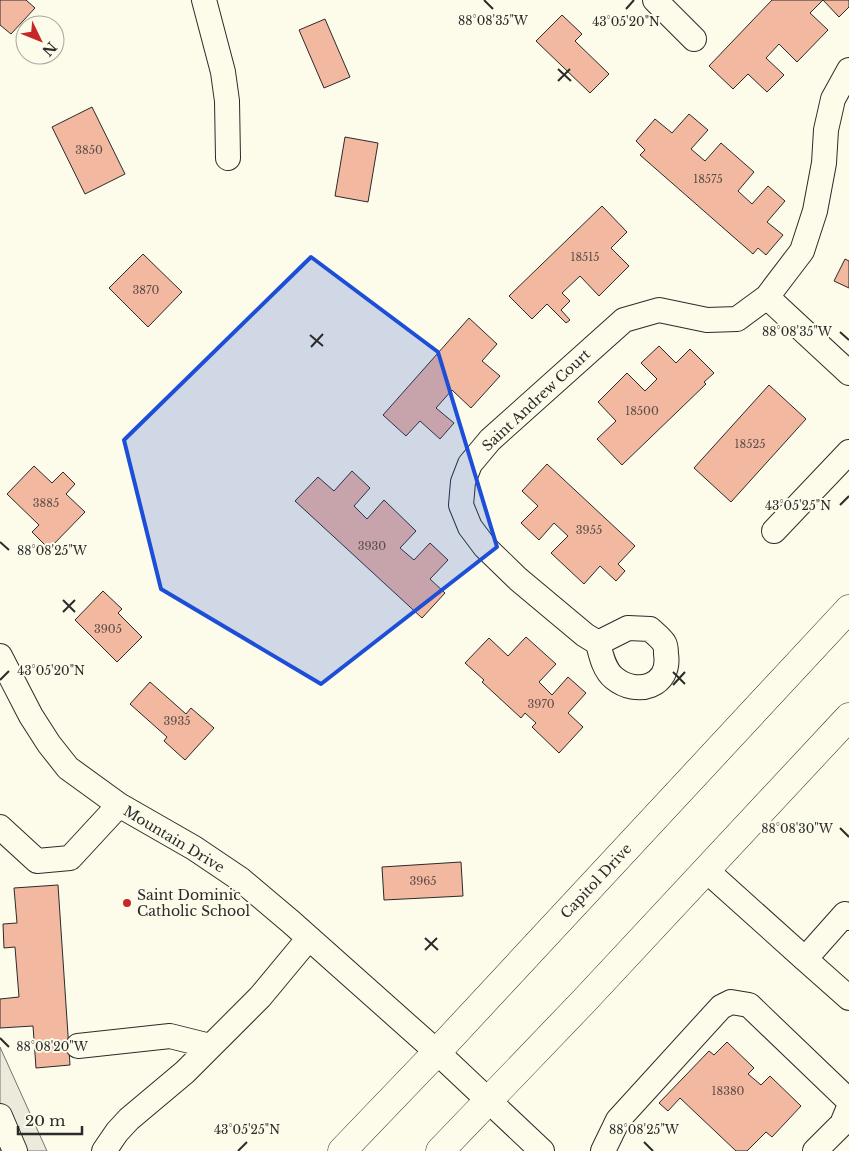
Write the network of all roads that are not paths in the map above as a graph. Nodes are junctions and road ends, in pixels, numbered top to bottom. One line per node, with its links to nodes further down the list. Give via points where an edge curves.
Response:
1 (204, 0): 5 (street, via 223,72)
2 (655, 0): 3 (street)
3 (694, 38)
4 (849, 70): 6 (street, Saint Andrew Court, via 833,99 815,211 802,252)
5 (228, 158)
6 (767, 297): 7 (street); 11 (street, Saint Andrew Court, via 737,319 707,320 659,310 624,320 490,440 470,464 463,482 461,504 470,526 518,579)
7 (849, 373)
8 (849, 452): 9 (street)
9 (774, 532)
10 (849, 609): 23 (main road, Capitol Drive)
11 (598, 644)
12 (2, 667): 14 (street, Mountain Drive, via 49,744 68,768)
13 (849, 717): 16 (main road)
14 (120, 805): 15 (street, via 70,858 36,861); 18 (street, Mountain Drive, via 240,879)
15 (0, 827)
16 (706, 870): 19 (street); 24 (main road)
17 (849, 918): 19 (street, via 845,914)
18 (309, 938): 22 (street, via 260,998); 23 (street, Mountain Drive)
19 (805, 959): 20 (street)
20 (849, 998)
21 (78, 1046): 22 (street, via 170,1036)
22 (210, 1046): 29 (street, via 185,1072 129,1119)
23 (437, 1052): 24 (street, Mountain Drive); 27 (main road, Capitol Drive)
24 (488, 1100): 31 (main road); 32 (street, Mountain Drive)
25 (849, 1105): 33 (street, via 846,1098 749,1005 731,1002 721,1007 618,1120); 34 (street, via 842,1124)
26 (0, 1116): 28 (street)
27 (357, 1140): 30 (main road, Capitol Drive)
28 (15, 1151)
29 (104, 1151)
30 (342, 1151)
31 (440, 1151)
32 (542, 1151)
33 (603, 1151)
34 (815, 1151)

